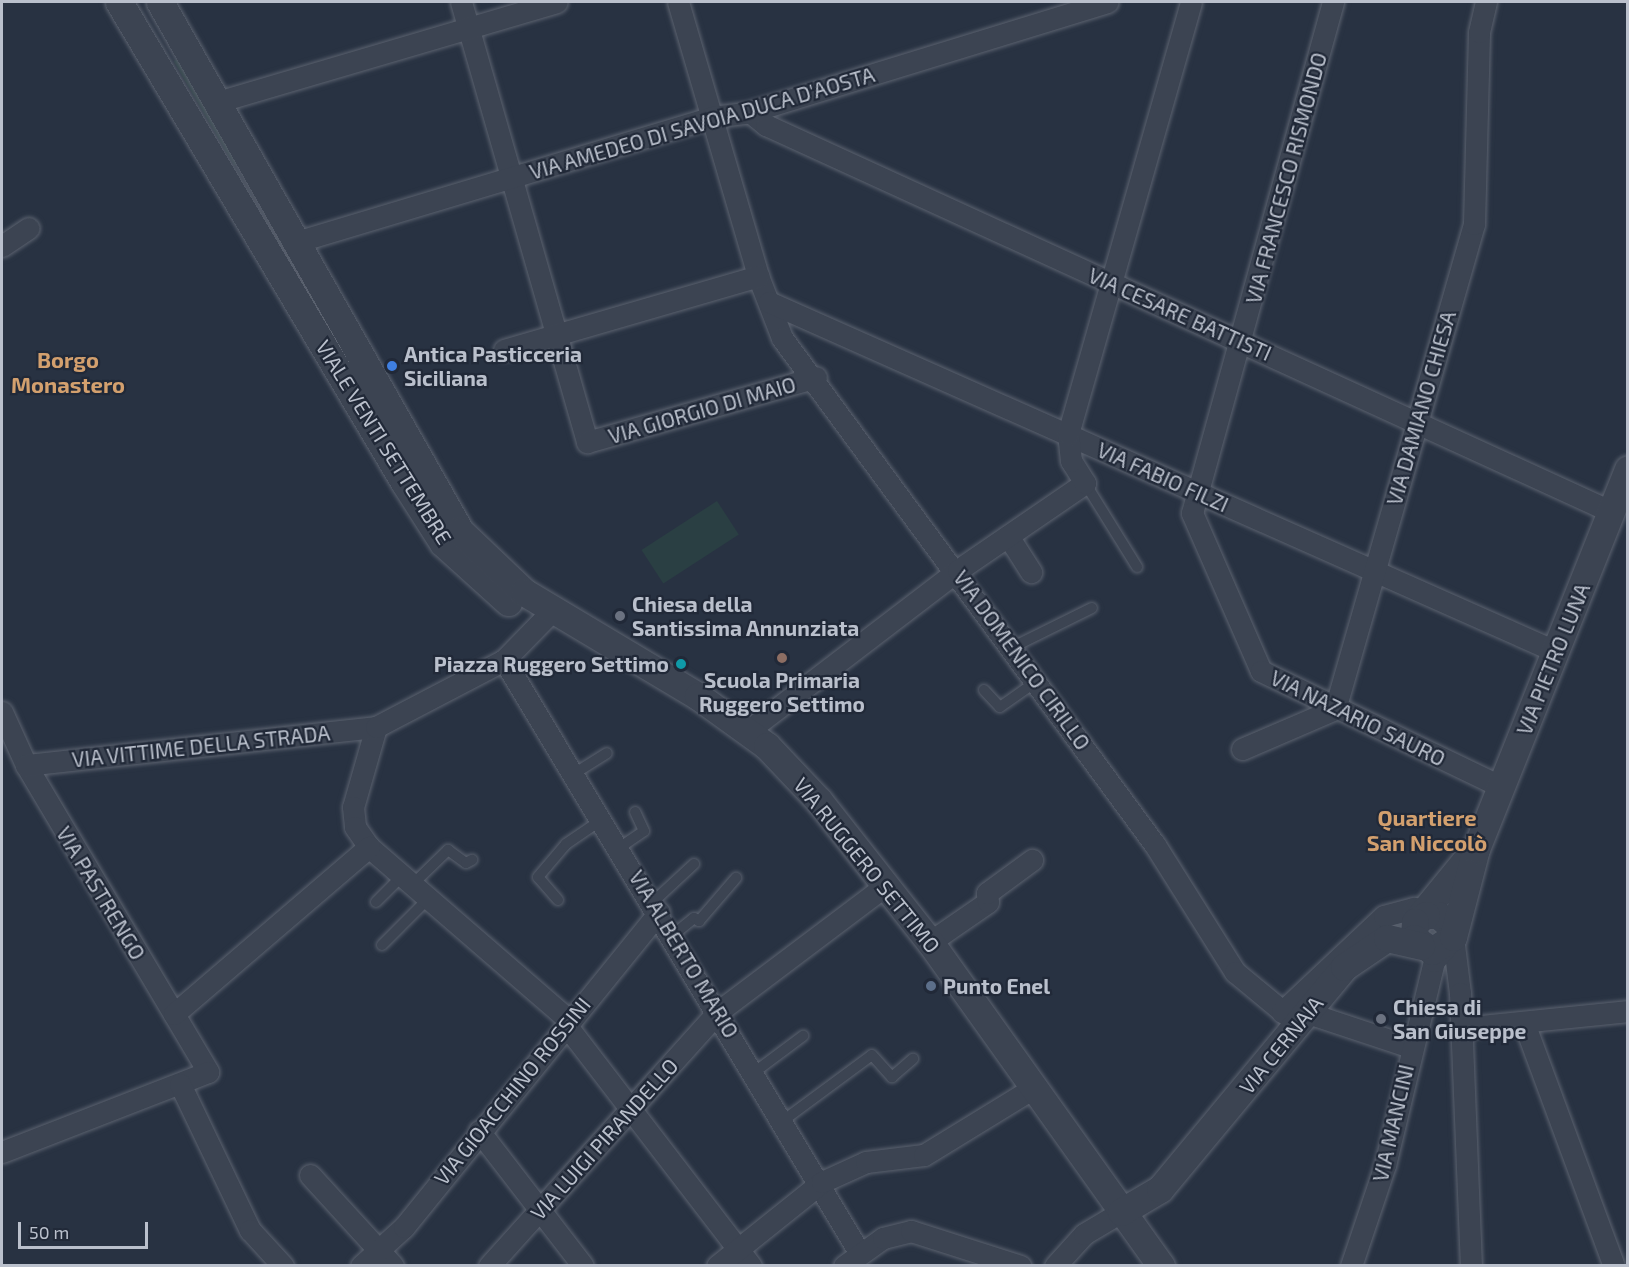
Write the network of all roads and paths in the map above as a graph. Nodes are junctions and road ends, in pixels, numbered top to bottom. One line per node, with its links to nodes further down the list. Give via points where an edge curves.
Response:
1 (119, 2): 11 (street, VIALE VENTI SETTEMBRE)
2 (160, 2): 11 (street, VIALE VENTI SETTEMBRE)
3 (461, 2): 10 (street)
4 (557, 2): 10 (street)
5 (678, 2): 14 (street, VIA DOMENICO CIRILLO)
6 (1107, 2): 13 (street, VIA AMEDEO DI SAVOIA DUCA D'AOSTA)
7 (1191, 2): 21 (street)
8 (1333, 2): 25 (street, VIA FRANCESCO RISMONDO)
9 (1486, 2): 28 (street, VIA DAMIANO CHIESA, via 1479,32 1474,224)
10 (468, 28): 12 (street); 16 (street)
11 (168, 51): 12 (street, VIALE VENTI SETTEMBRE); 15 (street, VIALE VENTI SETTEMBRE)
12 (217, 102): 15 (street, VIALE VENTI SETTEMBRE)
13 (750, 112): 14 (street, VIA AMEDEO DI SAVOIA DUCA D'AOSTA); 21 (street, VIA CESARE BATTISTI, via 766,125)
14 (712, 117): 16 (street, VIA AMEDEO DI SAVOIA DUCA D'AOSTA); 20 (street, VIA DOMENICO CIRILLO)
15 (240, 174): 18 (street, VIALE VENTI SETTEMBRE); 22 (street, VIALE VENTI SETTEMBRE)
16 (511, 177): 18 (street, VIA AMEDEO DI SAVOIA DUCA D'AOSTA); 24 (street)
17 (29, 228): 19 (street)
18 (296, 242): 22 (street, VIALE VENTI SETTEMBRE)
19 (2, 246)
20 (758, 276): 23 (street, VIA DOMENICO CIRILLO); 24 (street)
21 (1111, 283): 25 (street, VIA CESARE BATTISTI); 29 (street)
22 (307, 290): 40 (street, VIALE VENTI SETTEMBRE, via 365,395 452,537 516,609)
23 (769, 302): 27 (street, VIA DOMENICO CIRILLO, via 782,338); 29 (street, VIA FABIO FILZI)
24 (556, 337): 26 (street); 27 (street, VIA GIORGIO DI MAIO, via 587,442)
25 (1242, 343): 28 (street, VIA CESARE BATTISTI); 32 (street, VIA FRANCESCO RISMONDO)
26 (504, 350)
27 (816, 377): 36 (street, VIA DOMENICO CIRILLO)
28 (1417, 422): 33 (street, VIA CESARE BATTISTI); 38 (street, VIA DAMIANO CHIESA)
29 (1068, 434): 31 (street, via 1071,461); 32 (street, VIA FABIO FILZI)
30 (1628, 469): 33 (street, VIA PIETRO LUNA)
31 (1085, 483): 34 (street); 35 (lane)
32 (1202, 494): 38 (street, VIA FABIO FILZI); 46 (street, VIA NAZARIO SAURO, via 1192,513 1261,671)
33 (1612, 512): 42 (street, VIA PIETRO LUNA)
34 (1008, 536): 36 (street); 37 (street)
35 (1137, 567)
36 (958, 570): 41 (street, VIA DOMENICO CIRILLO); 49 (street)
37 (1031, 572)
38 (1374, 572): 42 (street, VIA FABIO FILZI); 46 (street, VIA DAMIANO CHIESA)
39 (1092, 608): 41 (lane)
40 (552, 611): 43 (street); 49 (street)
41 (1013, 646): 44 (street, VIA DOMENICO CIRILLO)
42 (1557, 652): 54 (street, VIA PIETRO LUNA)
43 (504, 660): 48 (street); 53 (street, VIA ALBERTO MARIO)
44 (1037, 681): 45 (lane, via 1000,707); 76 (street, VIA DOMENICO CIRILLO, via 1155,845 1235,972)
45 (984, 690)
46 (1335, 709): 50 (street); 54 (street, VIA NAZARIO SAURO)
47 (2, 712): 52 (street, VIA PASTRENGO)
48 (376, 727): 52 (street, VIA VITTIME DELLA STRADA); 57 (street, via 353,807 355,827)
49 (749, 730): 63 (street, VIA RUGGERO SETTIMO, via 819,801)
50 (1242, 750)
51 (607, 753): 53 (lane)
52 (26, 765): 75 (street, VIA PASTRENGO)
53 (573, 774): 56 (street, VIA ALBERTO MARIO)
54 (1500, 786): 69 (street, VIA PIETRO LUNA, via 1476,849)
55 (635, 812): 58 (lane, via 644,831)
56 (601, 820): 58 (street, VIA ALBERTO MARIO); 65 (lane, via 566,844 538,877)
57 (369, 847): 64 (street); 75 (street)
58 (619, 848): 67 (street, VIA ALBERTO MARIO)
59 (472, 860): 64 (lane, via 466,863 448,850)
60 (1032, 860): 70 (street, via 987,893 988,902)
61 (694, 864): 67 (lane)
62 (736, 878): 68 (lane, via 699,921 694,918)
63 (886, 885): 70 (street, VIA RUGGERO SETTIMO); 73 (street, VIA LUIGI PIRANDELLO)
64 (415, 886): 66 (lane); 71 (lane); 77 (street)
65 (558, 900)
66 (376, 902)
67 (656, 907): 68 (street, VIA ALBERTO MARIO); 77 (street, VIA GIOACCHINO ROSSINI)
68 (673, 935): 73 (street, VIA ALBERTO MARIO)
69 (1434, 935): 72 (street); 72 (street); 76 (street, VIA CERNAIA, via 1387,938 1364,949); 76 (street, VIA CERNAIA, via 1384,916); 81 (street, VIA MANCINI)
70 (930, 942): 85 (street, VIA RUGGERO SETTIMO)
71 (382, 945)
72 (1460, 993): 79 (street)
73 (719, 1011): 83 (street, VIA ALBERTO MARIO); 86 (street, VIA LUIGI PIRANDELLO)
74 (1628, 1011): 78 (street)
75 (174, 1014): 84 (street, VIA PASTRENGO, via 208,1072)
76 (1296, 1017): 81 (street); 93 (street, VIA CERNAIA, via 1160,1189)
77 (568, 1023): 86 (street); 88 (street, VIA GIOACCHINO ROSSINI)
78 (1524, 1023): 79 (street); 108 (street)
79 (1462, 1028): 107 (street)
80 (803, 1036): 83 (lane)
81 (1411, 1047): 106 (street, VIA MANCINI, via 1385,1165)
82 (913, 1059): 87 (lane, via 892,1077 872,1055)
83 (756, 1071): 87 (street, VIA ALBERTO MARIO)
84 (180, 1084): 89 (street); 97 (street, via 250,1230)
85 (1035, 1087): 91 (street, via 924,1155 866,1162); 93 (street, VIA RUGGERO SETTIMO)
86 (631, 1110): 92 (street, VIA LUIGI PIRANDELLO); 95 (street)
87 (784, 1120): 91 (street, VIA ALBERTO MARIO)
88 (479, 1131): 92 (street); 94 (street, VIA GIOACCHINO ROSSINI, via 404,1227)
89 (2, 1152)
90 (310, 1175): 94 (street)
91 (822, 1182): 95 (street); 96 (street, VIA ALBERTO MARIO)
92 (540, 1209): 100 (street, VIA LUIGI PIRANDELLO); 101 (street)
93 (1121, 1212): 104 (street, via 1084,1234); 105 (street, VIA RUGGERO SETTIMO)
94 (378, 1248): 98 (street, VIA GIOACCHINO ROSSINI); 99 (street)
95 (744, 1257): 102 (street)
96 (852, 1259): 103 (street, via 911,1231)
97 (283, 1266)
98 (361, 1266)
99 (393, 1266)
100 (489, 1266)
101 (584, 1266)
102 (717, 1266)
103 (1022, 1266)
104 (1055, 1266)
105 (1161, 1266)
106 (1351, 1266)
107 (1471, 1266)
108 (1614, 1266)

